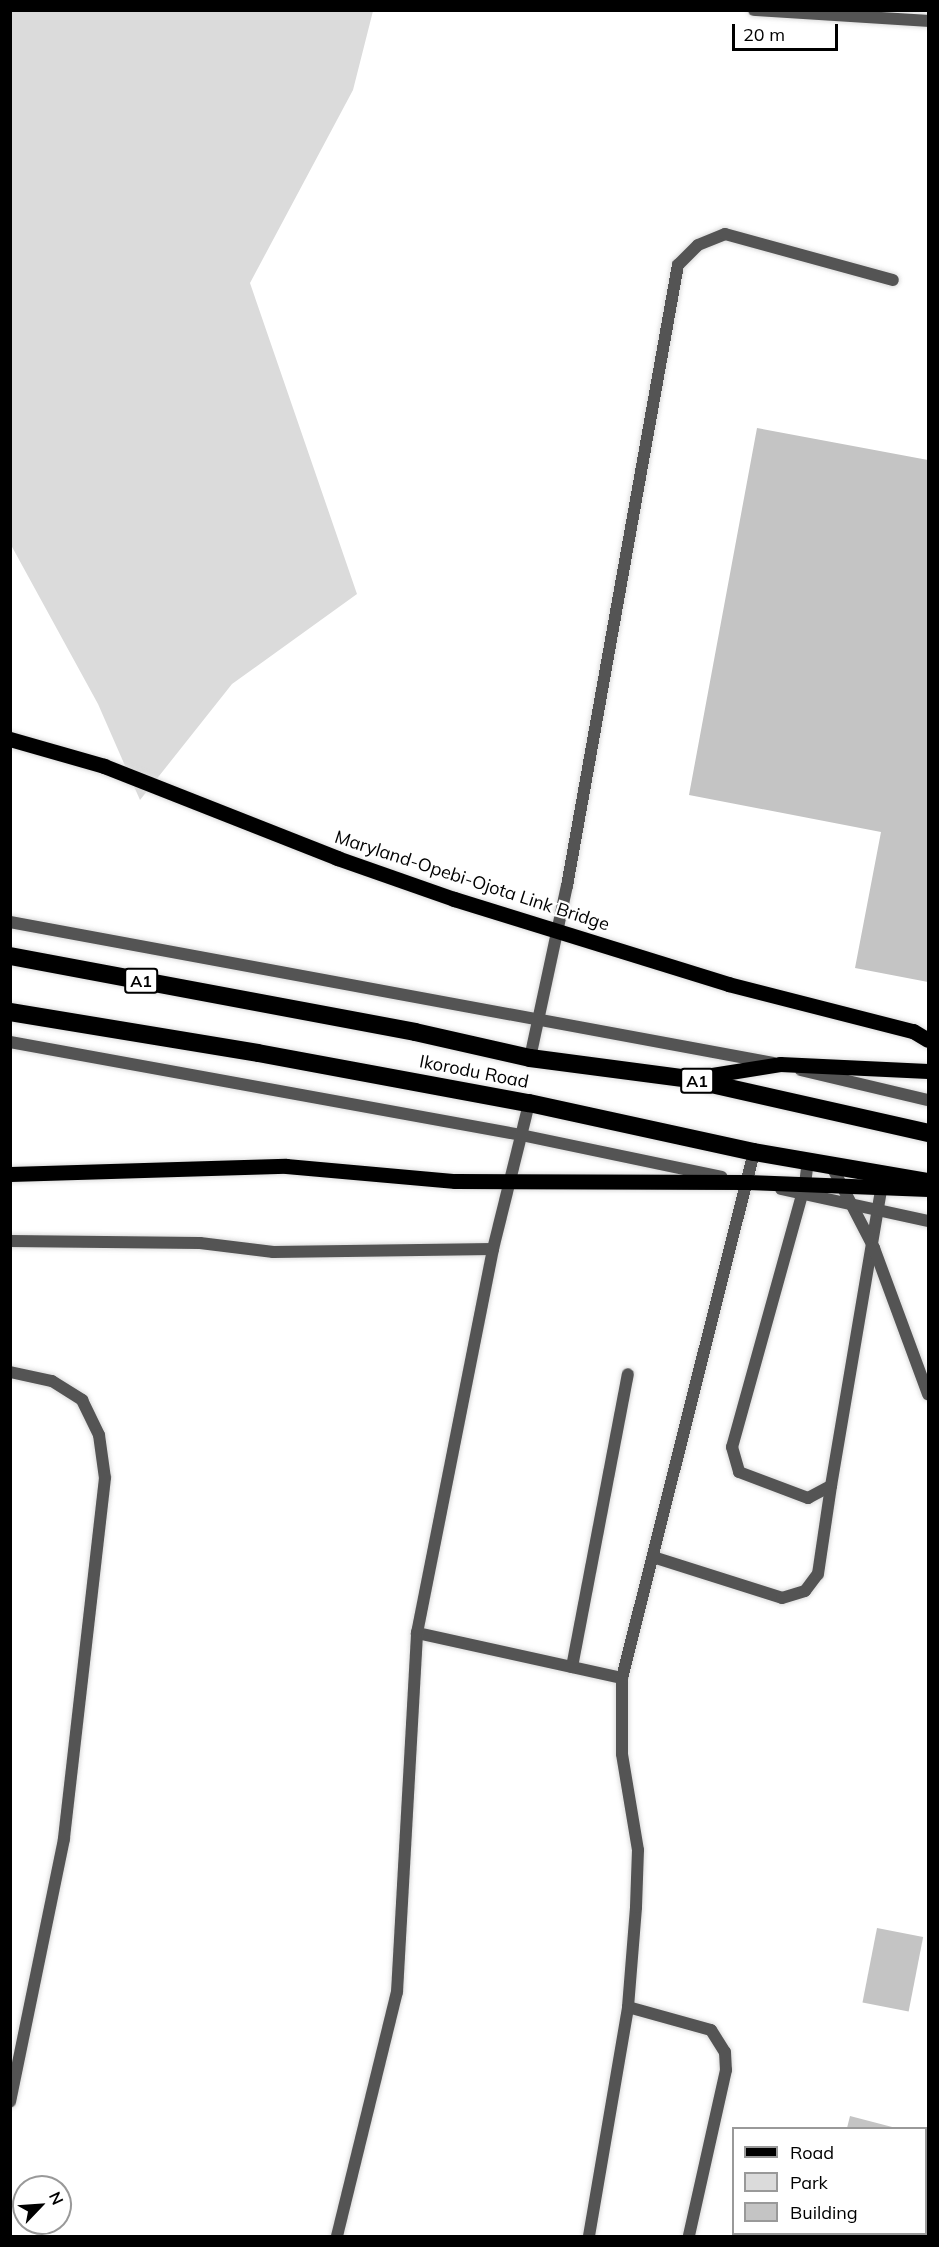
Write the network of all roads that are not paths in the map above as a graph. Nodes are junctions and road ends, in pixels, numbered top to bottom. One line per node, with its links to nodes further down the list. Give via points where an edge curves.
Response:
1 (754, 10): 2 (street)
2 (928, 21)
3 (892, 280): 6 (street, via 725,234 698,245 678,265)
4 (10, 739): 6 (main road, Maryland-Opebi-Ojota Link Bridge, via 104,766 338,858)
5 (10, 922): 9 (street)
6 (557, 931): 9 (street); 10 (main road, Maryland-Opebi-Ojota Link Bridge, via 729,984 913,1031)
7 (10, 956): 12 (highway, Ikorodu Road / A1, via 415,1032)
8 (10, 1012): 17 (highway, Ikorodu Road)
9 (536, 1022): 12 (street); 13 (street)
10 (928, 1040)
11 (10, 1042): 19 (street)
12 (530, 1058): 15 (highway, Ikorodu Road / A1)
13 (780, 1064): 14 (main road, Ikorodu Road); 15 (main road, Ikorodu Road); 16 (street)
14 (928, 1071)
15 (689, 1079): 18 (highway, Ikorodu Road / A1)
16 (928, 1100)
17 (529, 1103): 19 (street); 20 (highway, Ikorodu Road)
18 (928, 1133)
19 (521, 1135): 25 (street); 26 (street)
20 (754, 1152): 21 (highway, Ikorodu Road); 26 (street)
21 (808, 1160): 22 (highway, Ikorodu Road); 29 (street)
22 (830, 1163): 24 (highway, Ikorodu Road); 28 (street)
23 (10, 1174): 25 (main road, via 286,1166)
24 (884, 1179): 27 (highway, Ikorodu Road); 28 (main road); 30 (main road); 32 (street)
25 (508, 1182): 26 (main road); 36 (street)
26 (748, 1182): 29 (main road); 41 (street)
27 (928, 1182)
28 (841, 1185): 29 (main road); 31 (street)
29 (804, 1188): 31 (street); 40 (street, via 732,1447 739,1472 808,1498)
30 (928, 1189)
31 (849, 1202): 32 (street); 35 (street)
32 (879, 1209): 33 (street); 35 (street)
33 (928, 1221)
34 (10, 1241): 36 (street, via 200,1243 273,1252)
35 (873, 1248): 39 (street); 40 (street)
36 (493, 1249): 42 (street)
37 (10, 1372): 46 (street, via 52,1381 82,1400 99,1435 105,1478 64,1839)
38 (628, 1374): 43 (street)
39 (928, 1394)
40 (831, 1486): 41 (street, via 818,1574 805,1591 782,1598)
41 (653, 1557): 44 (street)
42 (417, 1633): 43 (street); 47 (street, via 397,1992)
43 (572, 1667): 44 (street)
44 (622, 1678): 45 (street, via 622,1754 638,1850)
45 (628, 2007): 48 (street); 49 (street, via 711,2030 725,2052 726,2070)
46 (10, 2102)
47 (338, 2236)
48 (589, 2236)
49 (689, 2236)

